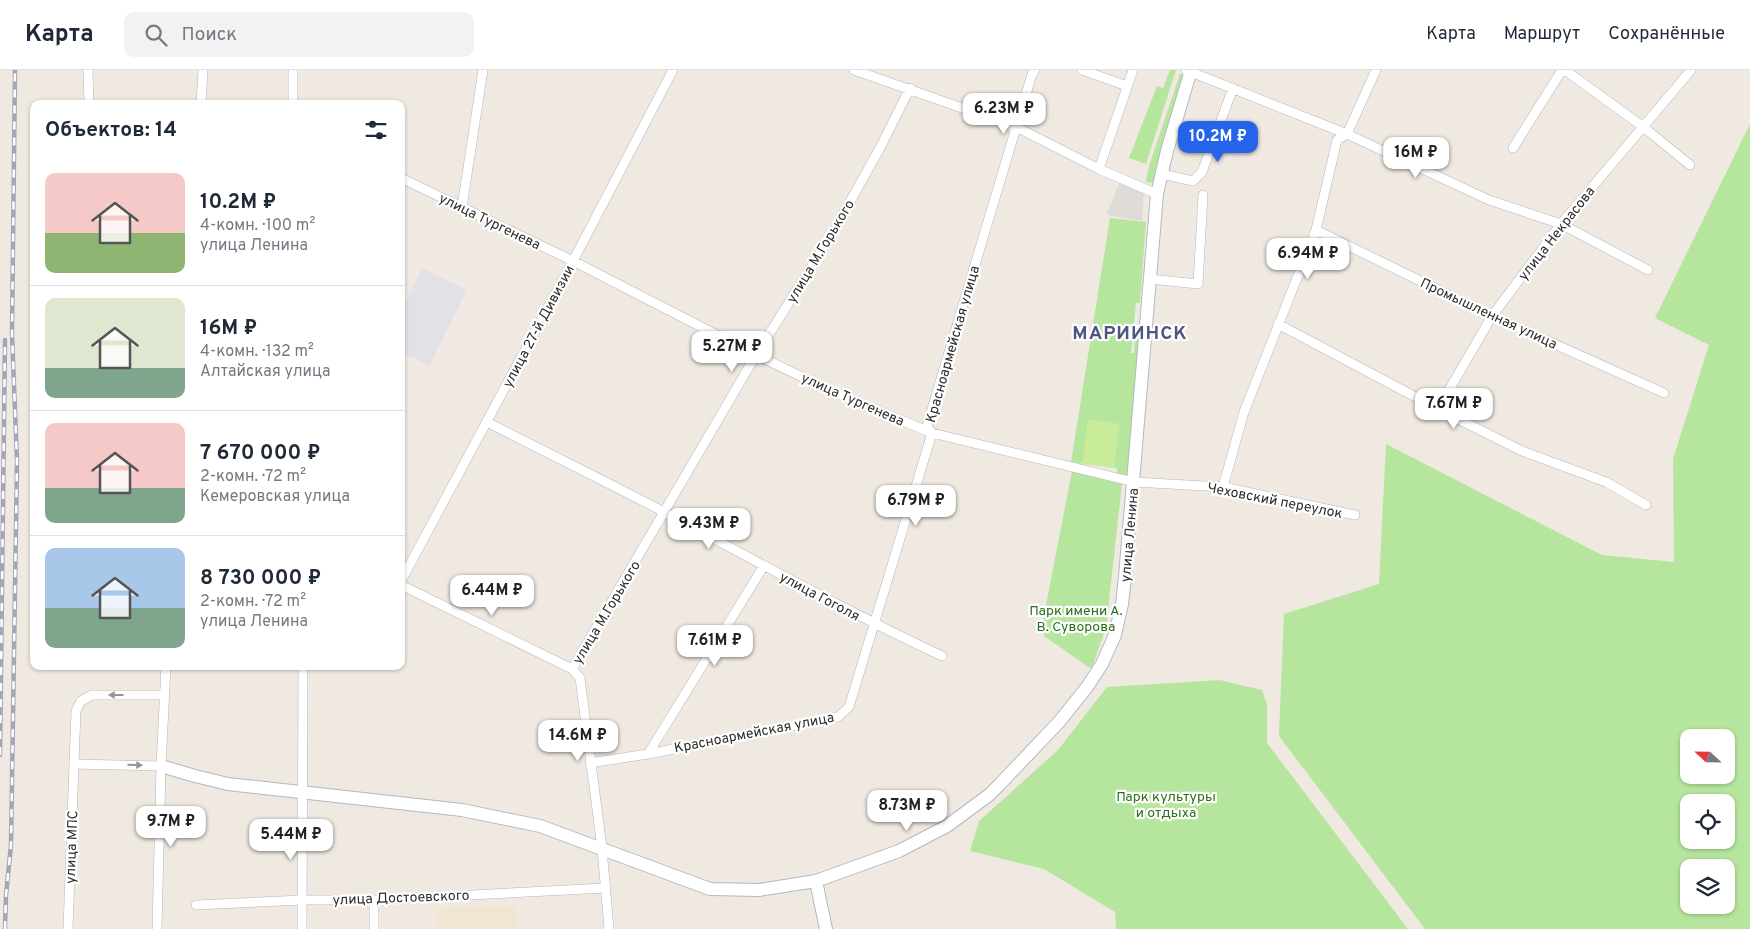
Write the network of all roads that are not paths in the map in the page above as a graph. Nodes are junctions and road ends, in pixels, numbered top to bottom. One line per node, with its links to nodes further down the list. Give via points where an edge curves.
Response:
1 (88, 70): 18 (street)
2 (203, 70): 19 (street)
3 (293, 70): 20 (street)
4 (483, 70): 31 (street)
5 (673, 70): 34 (street, улица 27-й Дивизии)
6 (1035, 70): 22 (street, Красноармейская улица)
7 (1082, 70): 15 (street)
8 (1133, 70): 15 (street)
9 (1376, 70): 23 (street)
10 (1562, 70): 24 (street)
11 (1566, 70): 21 (street)
12 (1691, 70): 21 (street, улица Некрасова)
13 (857, 71): 16 (street)
14 (1189, 71): 17 (street); 27 (main road, улица Ленина)
15 (1127, 86): 26 (street)
16 (910, 88): 22 (street); 39 (street, улица М.Горького, via 832,234)
17 (1233, 88): 23 (street); 27 (street, via 1202,172 1193,181)
18 (89, 100)
19 (201, 100)
20 (293, 100)
21 (1642, 126): 25 (street); 32 (street, улица Некрасова)
22 (1016, 127): 26 (street); 43 (street, Красноармейская улица, via 927,426)
23 (1347, 134): 32 (street, via 1489,200); 33 (street, via 1337,140)
24 (1513, 148)
25 (1690, 165)
26 (1099, 169): 29 (street)
27 (1162, 174): 29 (main road, улица Ленина)
28 (405, 180): 31 (street, улица Тургенева)
29 (1157, 194): 36 (main road, улица Ленина)
30 (1203, 194): 36 (street, via 1198,284)
31 (462, 208): 34 (street, улица Тургенева)
32 (1561, 224): 35 (street); 37 (street, улица Некрасова)
33 (1316, 230): 37 (street, Промышленная улица); 38 (street)
34 (573, 261): 39 (street, улица Тургенева); 42 (street, улица 27-й Дивизии)
35 (1648, 270)
36 (1150, 280): 44 (main road, улица Ленина)
37 (1492, 316): 40 (street, Промышленная улица); 41 (street, улица Некрасова)
38 (1278, 324): 41 (street); 45 (street, via 1244,412)
39 (756, 355): 43 (street, улица Тургенева); 47 (street, улица М.Горького)
40 (1664, 394)
41 (1438, 409): 46 (street, via 1522,451 1606,482)
42 (487, 422): 47 (street, улица Гоголя); 50 (street, улица 27-й Дивизии)
43 (932, 434): 44 (street, улица Тургенева); 52 (street, Красноармейская улица)
44 (1134, 482): 45 (street, Чеховский переулок); 64 (main road, улица Ленина, via 1122,604 1115,635 1088,687 1054,728 989,795 948,826 899,852)
45 (1223, 487): 48 (street, Чеховский переулок)
46 (1646, 505)
47 (665, 513): 49 (street, улица Гоголя); 54 (street, улица М.Горького)
48 (1355, 515)
49 (763, 567): 52 (street, улица Гоголя); 58 (street)
50 (405, 576)
51 (405, 585): 54 (street)
52 (874, 625): 53 (street, улица Гоголя); 58 (street, Красноармейская улица, via 849,707 838,717)
53 (942, 656)
54 (572, 669): 59 (street, via 580,678)
55 (166, 670): 57 (street)
56 (303, 670): 62 (street)
57 (165, 695): 60 (street, улица МПС, one-way to 60, via 92,695 81,701 76,711); 61 (street)
58 (648, 754): 59 (street, Красноармейская улица)
59 (590, 763): 63 (street)
60 (74, 764): 61 (street, one-way to 61); 69 (street, улица МПС)
61 (161, 766): 62 (main road, улица Ленина, via 228,784); 70 (street)
62 (303, 793): 63 (main road, улица Ленина, via 462,810 540,826); 66 (street)
63 (602, 848): 64 (main road, улица Ленина, via 710,888 759,890); 65 (street)
64 (816, 881): 74 (main road)
65 (606, 888): 67 (street, улица Достоевского); 73 (street)
66 (302, 900): 67 (street, улица Достоевского); 68 (street, улица Достоевского); 71 (street)
67 (374, 900): 72 (street)
68 (196, 905)
69 (68, 929)
70 (158, 929)
71 (302, 929)
72 (374, 929)
73 (609, 929)
74 (826, 929)

